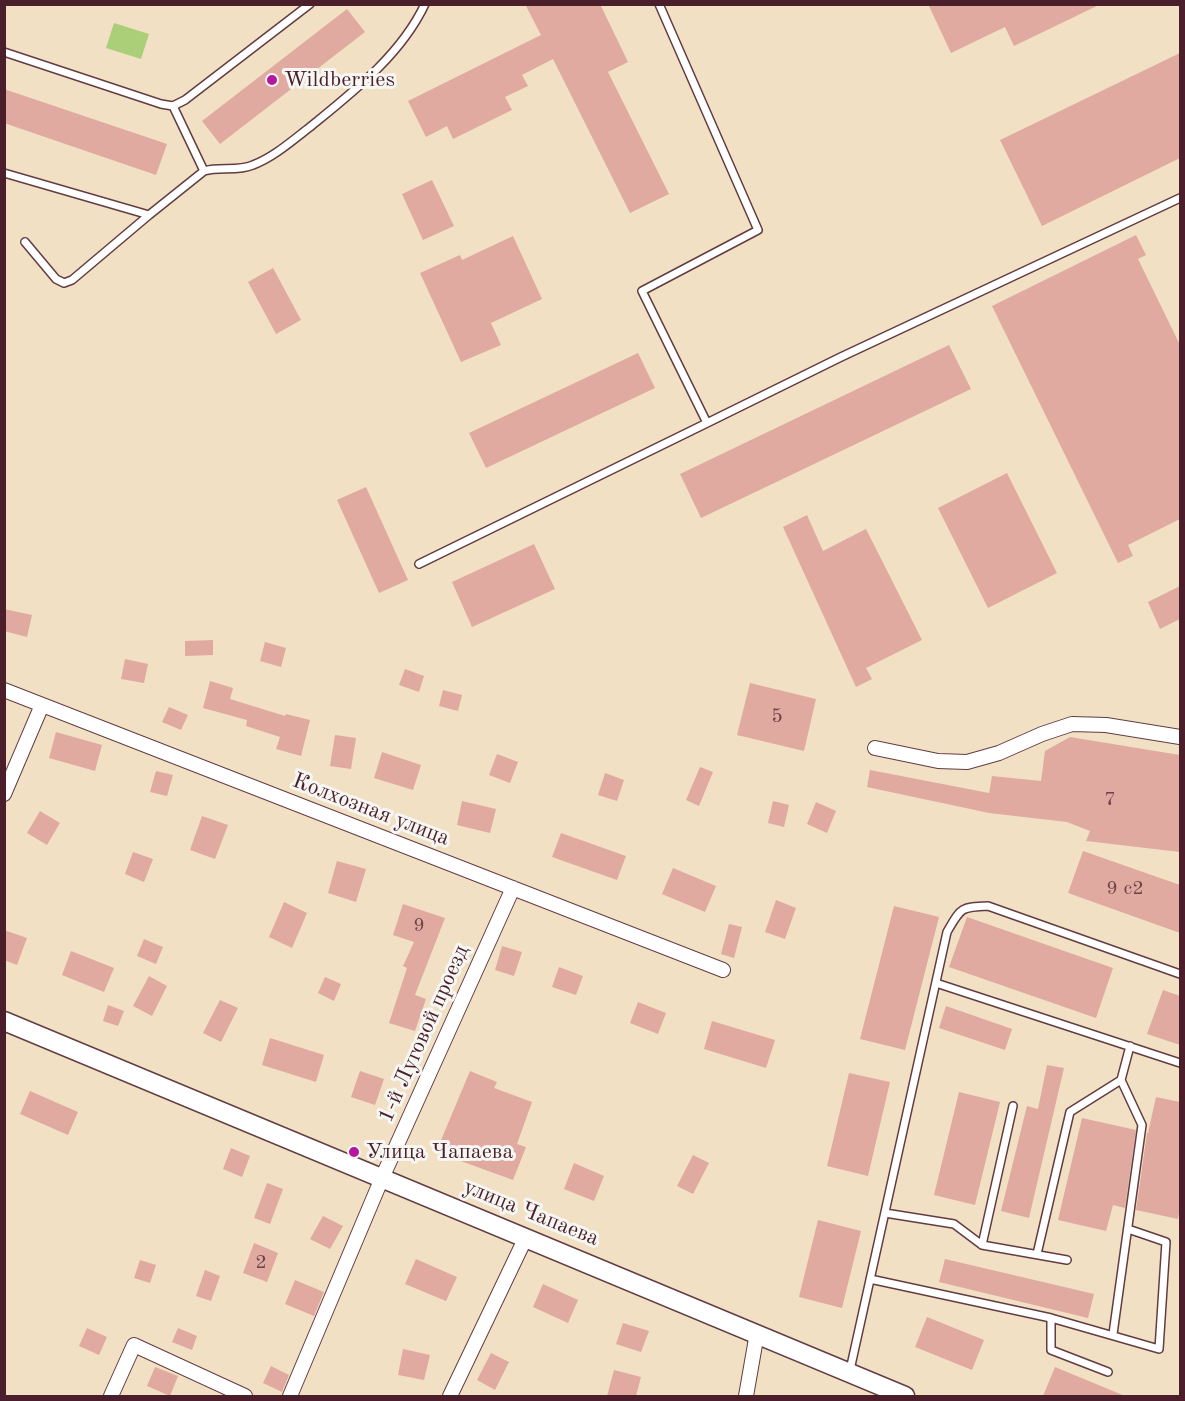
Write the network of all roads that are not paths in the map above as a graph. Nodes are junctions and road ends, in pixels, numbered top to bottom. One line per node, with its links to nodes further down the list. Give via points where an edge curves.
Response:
1 (310, 4): 5 (lane)
2 (425, 4): 6 (lane, via 386,60 284,148 253,166)
3 (659, 4): 11 (lane, via 758,230 642,291)
4 (4, 52): 5 (lane)
5 (173, 106): 6 (lane)
6 (204, 171): 9 (lane)
7 (4, 173): 9 (lane)
8 (1180, 198): 11 (lane)
9 (149, 215): 10 (lane, via 64,283 56,279)
10 (26, 242)
11 (707, 423): 12 (lane)
12 (419, 564)
13 (4, 690): 14 (street, Колхозная улица)
14 (42, 705): 17 (street); 18 (street, Колхозная улица)
15 (1180, 737): 16 (street, via 1072,723 967,762 938,761)
16 (875, 748)
17 (4, 794)
18 (513, 888): 19 (street, Колхозная улица); 27 (street, 1-й Луговой проезд)
19 (723, 970)
20 (1180, 974): 21 (lane, via 988,906 970,906 959,911 947,932)
21 (936, 983): 23 (lane); 28 (lane)
22 (4, 1021): 27 (street, улица Чапаева)
23 (1130, 1047): 24 (lane); 25 (lane)
24 (1180, 1063)
25 (1120, 1080): 29 (lane, via 1142,1125); 32 (lane, via 1070,1112)
26 (1013, 1106): 31 (lane)
27 (382, 1178): 30 (street, улица Чапаева); 42 (street, 1-й Луговой проезд)
28 (885, 1213): 31 (lane, via 954,1224); 34 (lane)
29 (1128, 1229): 37 (lane); 37 (lane, via 1166,1242 1159,1349)
30 (525, 1237): 36 (street, улица Чапаева); 43 (street)
31 (982, 1245): 32 (lane)
32 (1037, 1254): 33 (lane)
33 (1067, 1260)
34 (870, 1279): 35 (lane); 39 (lane)
35 (1051, 1318): 37 (lane); 38 (lane, via 1051,1350)
36 (757, 1333): 39 (street, улица Чапаева); 44 (street)
37 (1113, 1334)
38 (1108, 1372)
39 (849, 1373): 45 (street, улица Чапаева)
40 (111, 1396): 41 (street, via 134,1345)
41 (245, 1396)
42 (290, 1396)
43 (450, 1396)
44 (746, 1396)
45 (905, 1396)

